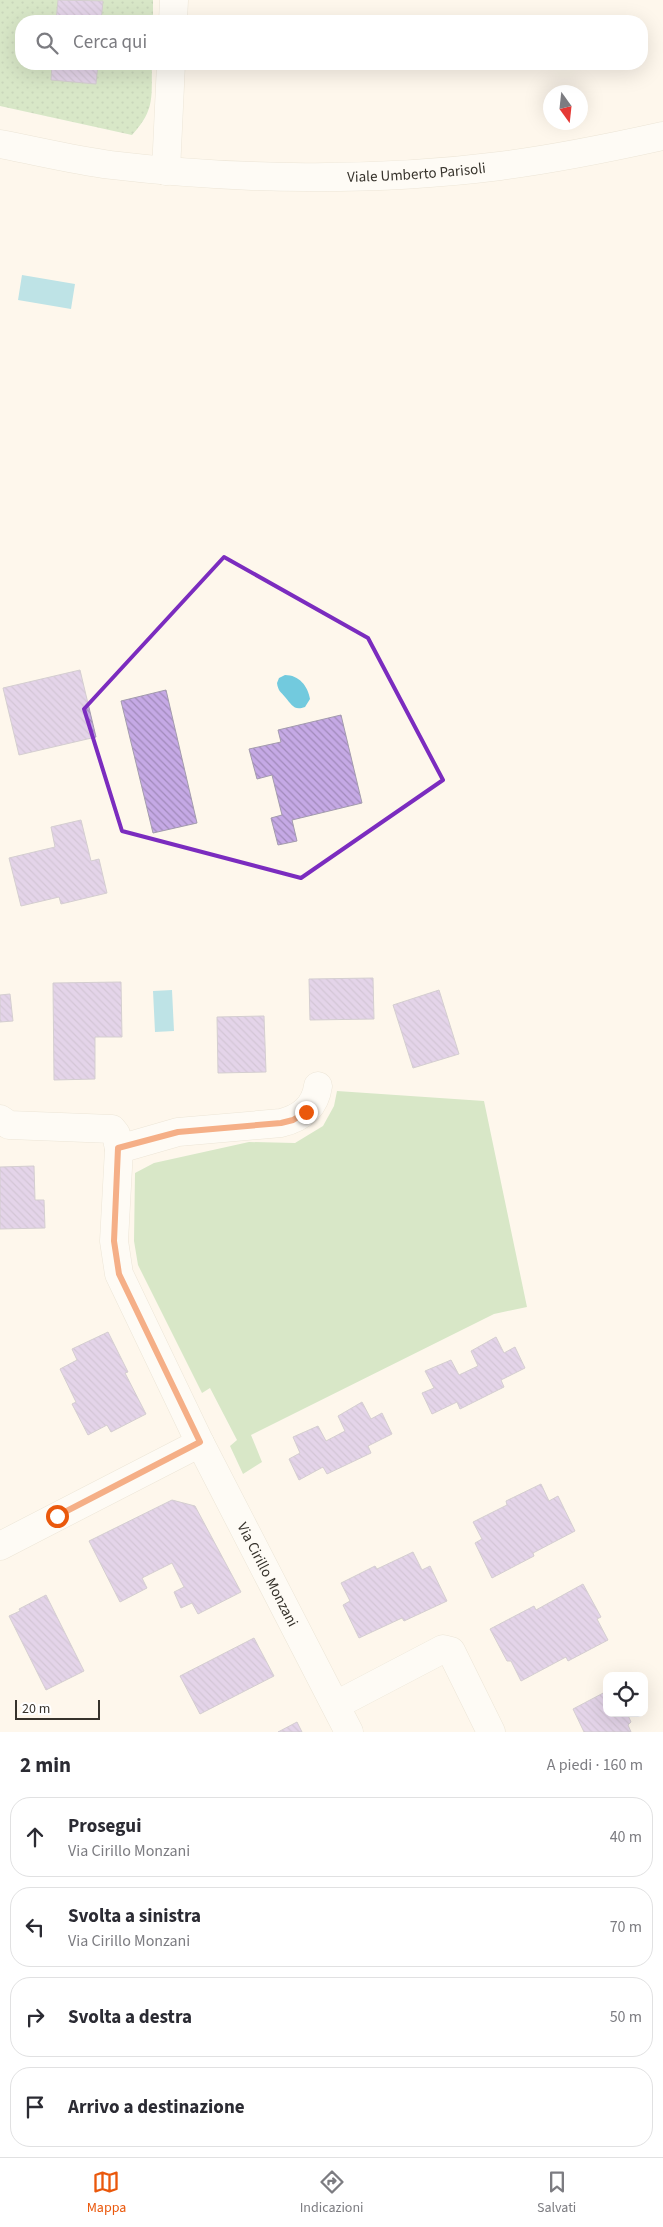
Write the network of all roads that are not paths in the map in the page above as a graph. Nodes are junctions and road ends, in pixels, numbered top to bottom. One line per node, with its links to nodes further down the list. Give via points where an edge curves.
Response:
1 (174, 0): 2 (street)
2 (173, 15)
3 (171, 70): 6 (street)
4 (663, 136): 6 (street, Viale Umberto Parisoli, via 581,154 435,173 314,176)
5 (0, 144): 6 (street, Viale Umberto Parisoli)
6 (166, 171)
7 (318, 1086): 9 (street, via 316,1098 306,1112 293,1120 178,1132)
8 (0, 1119): 9 (street, via 9,1125 112,1129)
9 (118, 1148): 10 (street, Via Cirillo Monzani, via 114,1241 119,1274)
10 (200, 1442): 11 (street); 12 (street, Via Cirillo Monzani)
11 (0, 1546)
12 (336, 1705): 13 (street, Via Cirillo Monzani); 14 (street, via 443,1649 451,1651)
13 (349, 1732)
14 (491, 1732)

